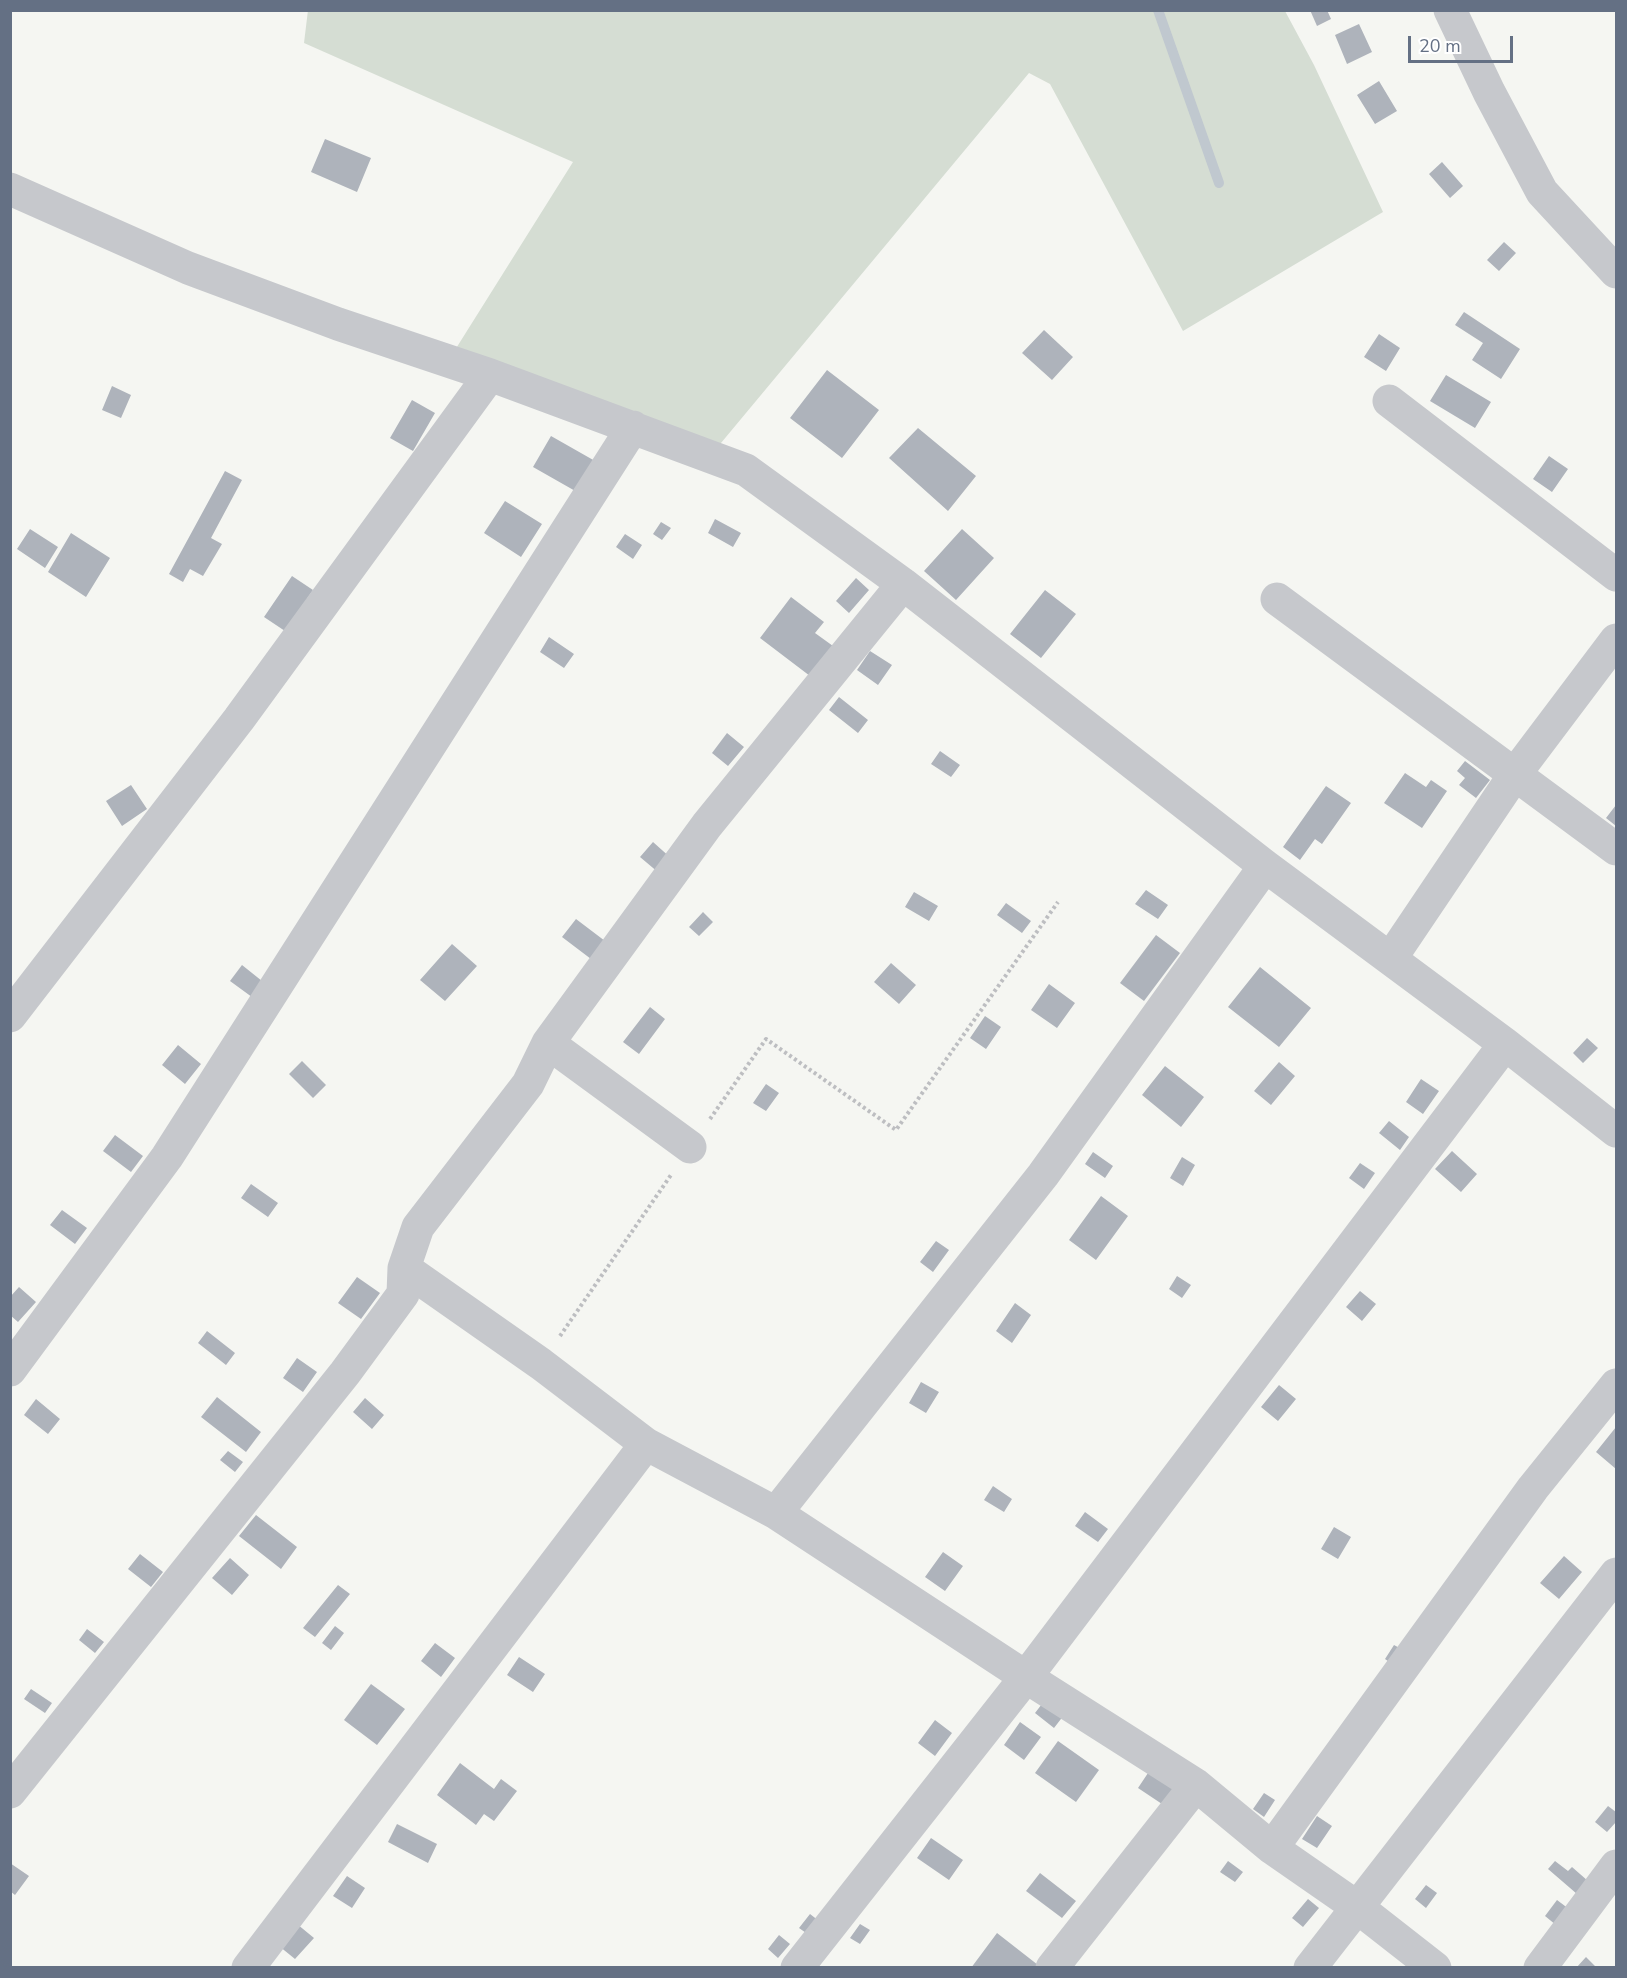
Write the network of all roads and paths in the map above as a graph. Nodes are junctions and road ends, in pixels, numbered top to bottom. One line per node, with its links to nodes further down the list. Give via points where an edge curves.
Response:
1 (1450, 10): 3 (street, via 1542,192)
2 (10, 189): 4 (street, via 188,268)
3 (1617, 272)
4 (490, 375): 6 (street); 16 (street, via 239,719)
5 (1389, 401): 7 (street)
6 (633, 427): 8 (street, via 746,470); 23 (street, via 167,1157)
7 (1617, 575)
8 (903, 584): 13 (street); 17 (street, via 707,825)
9 (1277, 599): 11 (street)
10 (1617, 640): 11 (street)
11 (1515, 774): 12 (street); 15 (street)
12 (1617, 849)
13 (1265, 866): 15 (street); 26 (street, via 1043,1175)
14 (1058, 902): 20 (path, via 896,1130 766,1039)
15 (1391, 958): 18 (street)
16 (10, 1016)
17 (548, 1043): 20 (street); 21 (street, via 528,1084 418,1227)
18 (1505, 1044): 19 (street); 28 (street)
19 (1617, 1131)
20 (690, 1147): 22 (path)
21 (405, 1268): 22 (street); 30 (street, via 403,1294 351,1364)
22 (541, 1364): 25 (street)
23 (10, 1370)
24 (1617, 1385): 31 (street, via 1533,1488)
25 (646, 1444): 26 (street); 34 (street)
26 (776, 1513): 28 (street)
27 (1617, 1574): 33 (street)
28 (1026, 1677): 29 (street); 35 (street)
29 (1196, 1785): 31 (street); 36 (street)
30 (10, 1792)
31 (1272, 1848): 33 (street)
32 (1617, 1866): 39 (street)
33 (1357, 1908): 37 (street); 38 (street)
34 (248, 1968)
35 (798, 1968)
36 (1052, 1968)
37 (1310, 1968)
38 (1435, 1968)
39 (1539, 1968)

